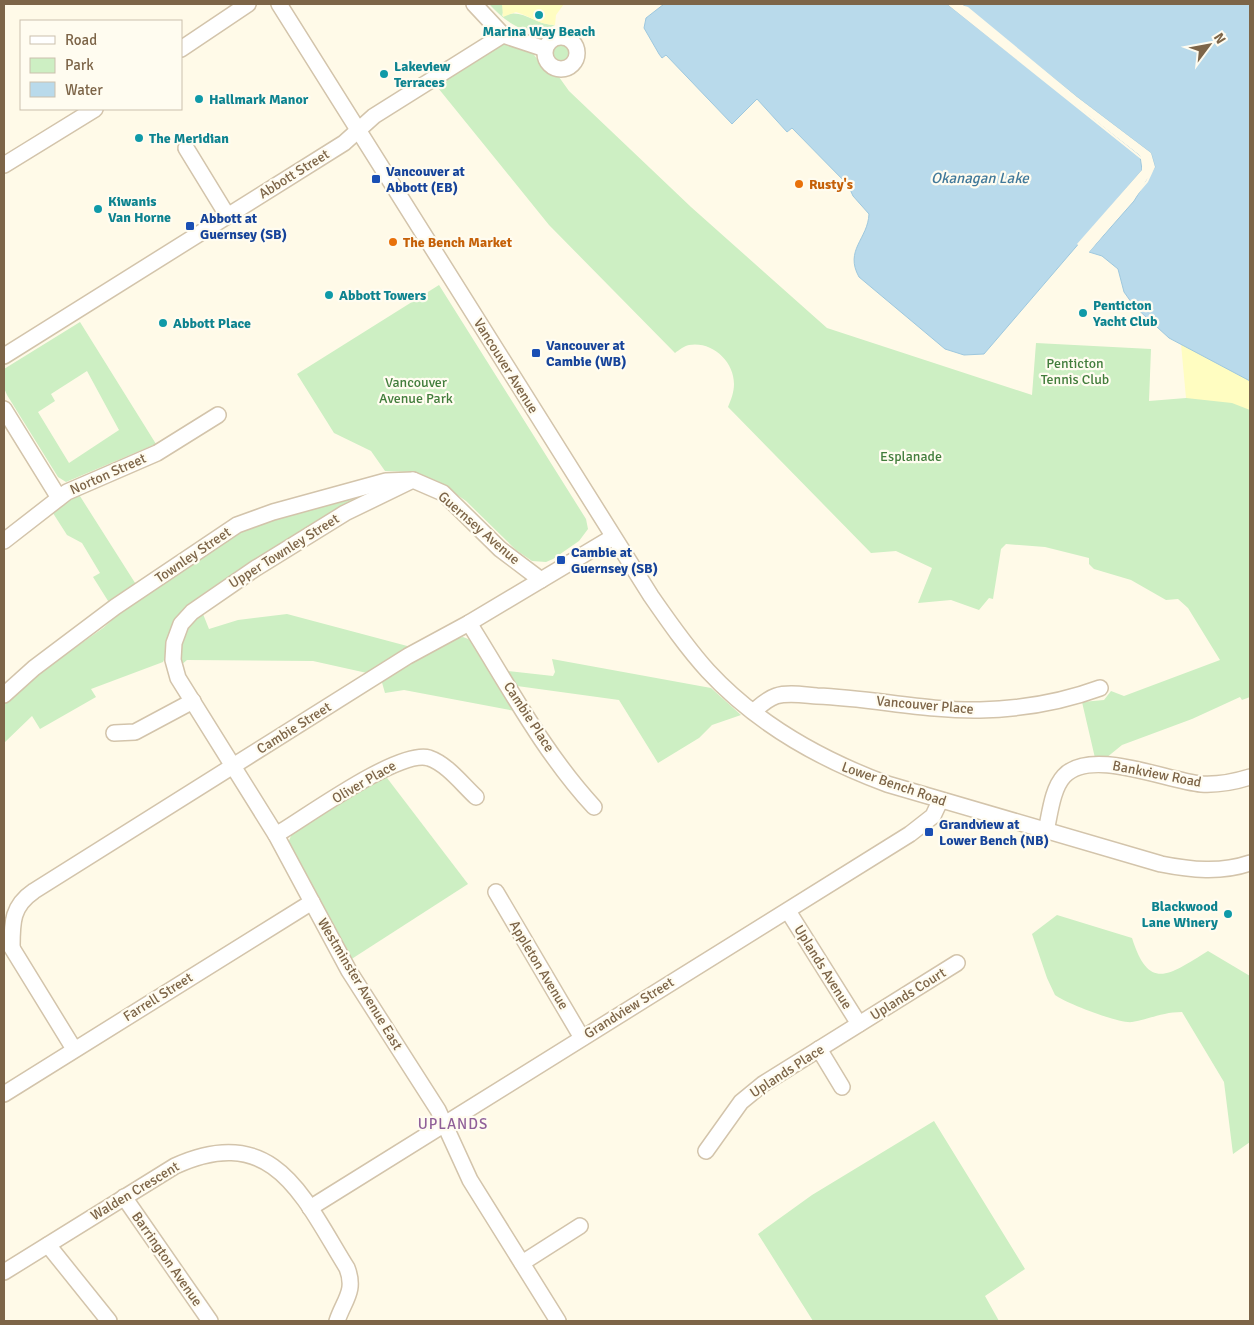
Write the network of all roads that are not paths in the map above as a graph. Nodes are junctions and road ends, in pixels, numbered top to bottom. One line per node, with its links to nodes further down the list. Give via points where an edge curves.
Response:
1 (248, 4): 5 (street)
2 (279, 4): 8 (street, Vancouver Avenue)
3 (474, 4): 4 (street)
4 (503, 35): 6 (street); 8 (street, Abbott Street, via 374,116)
5 (182, 48)
6 (545, 49)
7 (93, 110): 10 (street)
8 (358, 130): 11 (street, Abbott Street, via 344,143); 17 (street, Vancouver Avenue)
9 (186, 148): 11 (street)
10 (4, 165)
11 (227, 215): 12 (street, Abbott Street)
12 (4, 356)
13 (4, 409): 16 (street)
14 (218, 415): 16 (street, Norton Street, via 157,453)
15 (413, 480): 19 (street, Guernsey Avenue, via 443,493 500,549); 21 (street, Upper Townley Street, via 345,512 248,573 192,612 181,624); 23 (street, Townley Street, via 386,481 273,512 238,526 115,607 34,668)
16 (59, 498): 18 (street, Norton Street)
17 (613, 537): 19 (street, Cambie Street); 25 (street, Vancouver Avenue, via 669,623 724,686)
18 (4, 541)
19 (541, 580): 20 (street, Cambie Street)
20 (469, 623): 27 (street, Cambie Street, via 408,656); 31 (street, Cambie Place, via 550,751 574,786)
21 (174, 643): 24 (street, Westminster Avenue East, via 173,660 178,678)
22 (1100, 688): 25 (street, Vancouver Place, via 1078,696 1027,706 980,710 849,697 782,695 770,698)
23 (4, 695)
24 (192, 701): 26 (street, via 136,732); 27 (street, Westminster Avenue East)
25 (754, 711): 30 (street, Lower Bench Road, via 802,744 850,770)
26 (114, 733)
27 (234, 766): 33 (street, Westminster Avenue East); 38 (street, Cambie Street, via 28,895 12,916)
28 (1250, 777): 32 (street, Bankview Road, via 1220,784 1202,784 1115,765 1081,767 1062,778)
29 (476, 797): 33 (street, Oliver Place, via 437,761 416,756 382,770)
30 (940, 801): 32 (street, Lower Bench Road); 37 (street, Grandview Street, via 933,816 910,834)
31 (594, 807)
32 (1046, 831): 34 (street, Lower Bench Road, via 1184,868 1221,870)
33 (276, 835): 36 (street, Westminster Avenue East)
34 (1250, 863)
35 (496, 892): 41 (street, Appleton Avenue)
36 (312, 902): 42 (street, Farrell Street); 46 (street, Westminster Avenue East, via 349,971)
37 (788, 910): 40 (street, Uplands Avenue); 41 (street, Grandview Street)
38 (8, 941): 42 (street)
39 (957, 963): 40 (street, Uplands Court)
40 (859, 1024): 43 (street, Uplands Place)
41 (582, 1038): 46 (street, Grandview Street)
42 (74, 1050): 45 (street, Farrell Street)
43 (819, 1050): 44 (street); 47 (street, Uplands Place, via 752,1092 730,1116)
44 (842, 1087)
45 (4, 1094)
46 (444, 1123): 49 (street, Grandview Street); 52 (street, Westminster Avenue East, via 470,1180)
47 (706, 1151)
48 (124, 1197): 49 (street, Walden Crescent, via 190,1159 236,1153 260,1159 281,1172); 51 (street, Walden Crescent); 55 (street, Barrington Avenue)
49 (310, 1208): 56 (street, Walden Crescent, via 350,1276 351,1290)
50 (580, 1226): 52 (street)
51 (48, 1245): 53 (street, Walden Crescent); 54 (street)
52 (522, 1263): 57 (street, Westminster Avenue East)
53 (4, 1272)
54 (109, 1321)
55 (210, 1321)
56 (337, 1321)
57 (558, 1321)

